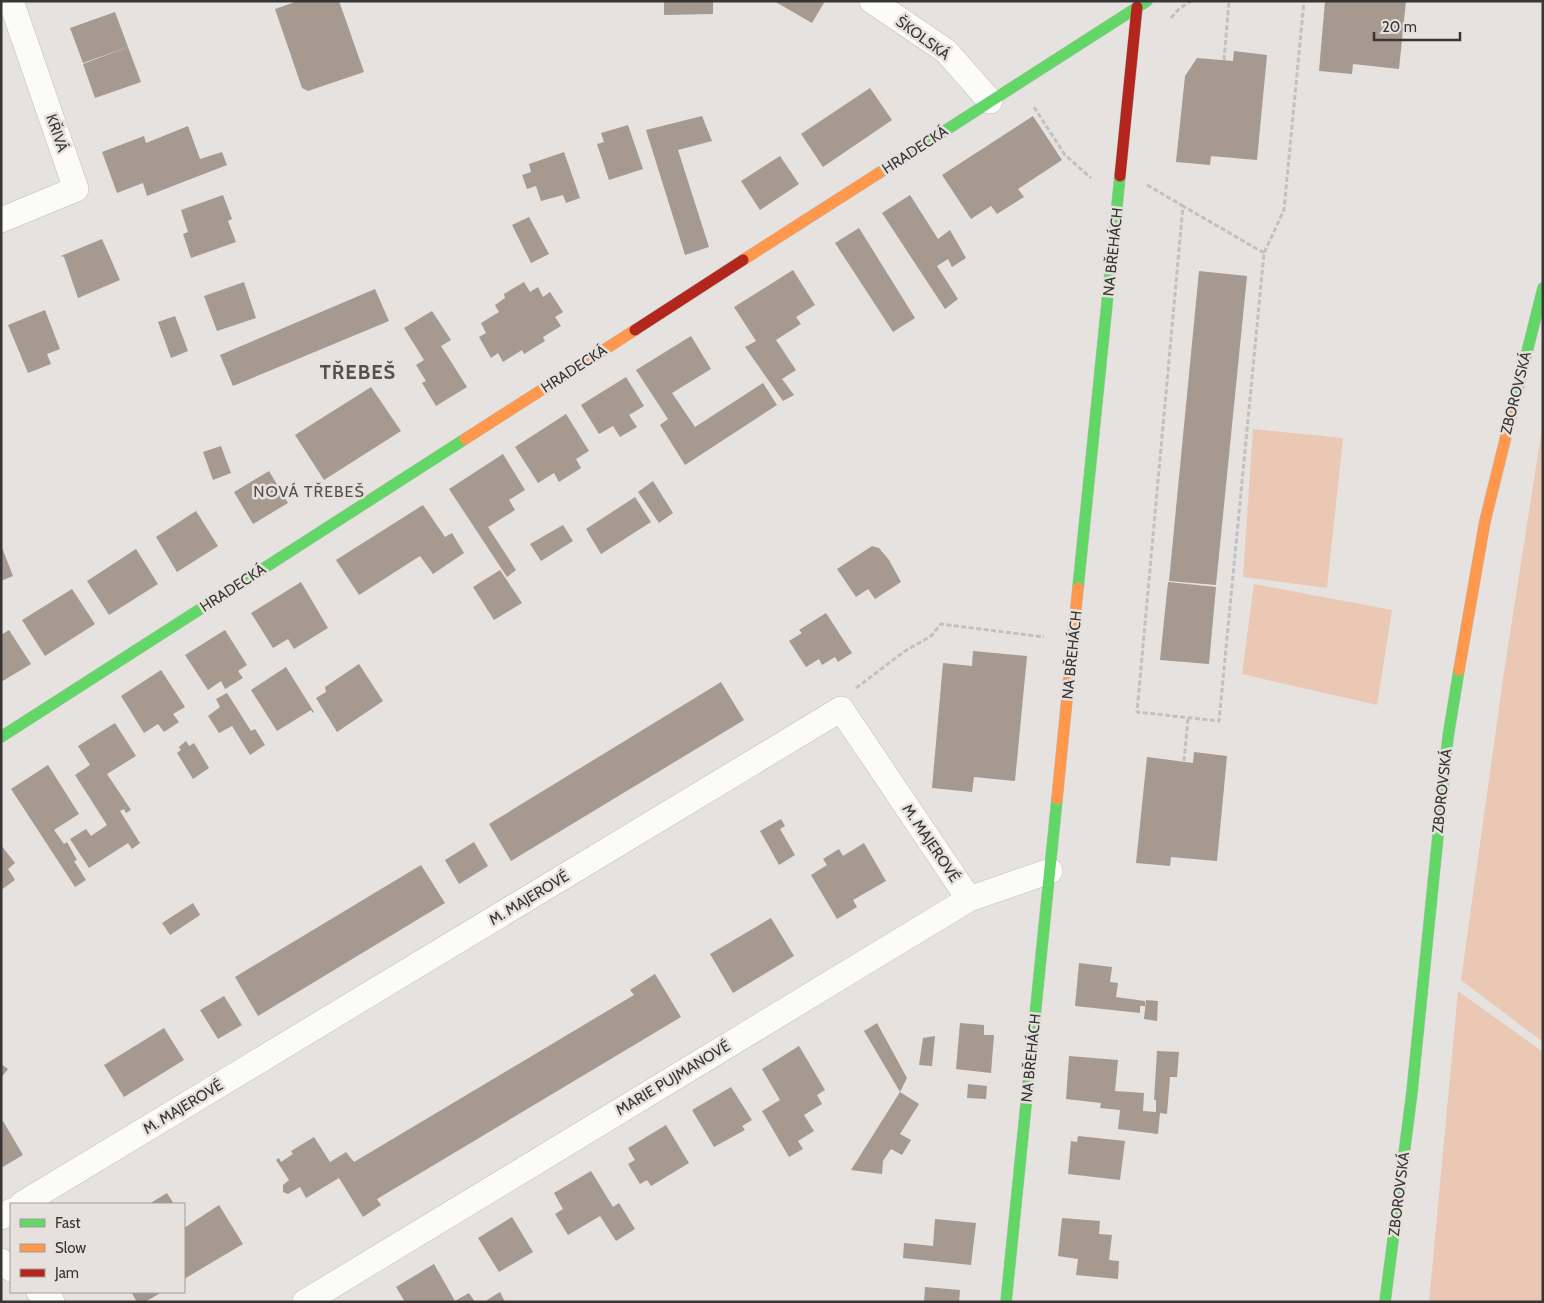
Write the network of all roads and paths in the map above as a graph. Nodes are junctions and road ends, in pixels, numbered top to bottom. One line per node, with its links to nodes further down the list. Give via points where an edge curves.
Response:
1 (11, 1): 10 (street, KŘIVÁ, via 76,188)
2 (872, 1): 8 (street, ŠKOLSKÁ, via 946,51)
3 (1229, 1): 6 (path)
4 (1304, 1): 11 (path, via 1284,210)
5 (1142, 4): 8 (street, HRADECKÁ); 18 (street, NA BŘEHÁCH)
6 (1224, 60)
7 (1030, 100): 9 (path, via 1065,155)
8 (990, 101): 16 (street, HRADECKÁ)
9 (1095, 181)
10 (1, 220)
11 (1264, 253): 15 (path, via 1219,721); 15 (path, via 1183,206 1137,712)
12 (1543, 288): 25 (street, ZBOROVSKÁ, via 1485,521 1448,737 1412,1092)
13 (1052, 639): 14 (path, via 941,624 930,636)
14 (855, 690)
15 (1188, 718): 17 (path)
16 (1, 737)
17 (1184, 762)
18 (1050, 871): 19 (street, MARIE PUJMANOVÉ); 24 (street, NA BŘEHÁCH)
19 (969, 899): 20 (street, M. MAJEROVÉ, via 841,709); 23 (street, MARIE PUJMANOVÉ)
20 (24, 1203)
21 (40, 1293): 22 (street)
22 (52, 1302)
23 (305, 1302)
24 (1006, 1302)
25 (1385, 1302)

